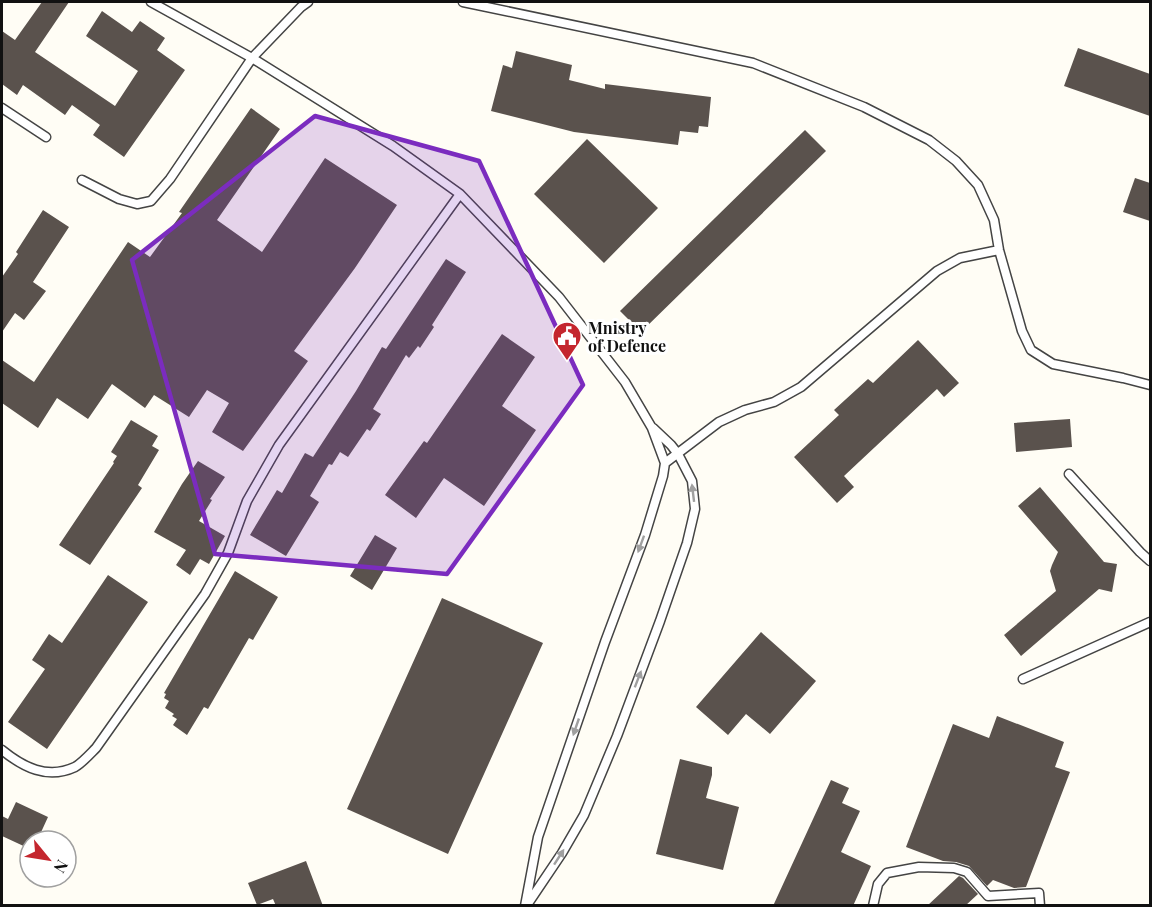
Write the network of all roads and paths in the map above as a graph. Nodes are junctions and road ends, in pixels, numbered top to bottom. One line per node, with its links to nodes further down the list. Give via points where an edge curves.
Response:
1 (151, 2): 4 (lane)
2 (308, 2): 4 (lane)
3 (463, 2): 9 (lane, via 753,63 864,107 929,140 956,161 978,185 994,220)
4 (252, 58): 7 (lane, via 151,201 137,204 119,199); 8 (lane, via 393,146)
5 (2, 108): 6 (lane)
6 (46, 137)
7 (82, 180)
8 (460, 194): 11 (lane, via 559,297 625,382); 18 (lane, via 279,445 247,501 228,553 205,594 96,748 76,766 51,773 30,768)
9 (999, 250): 10 (lane, via 1022,332 1031,350 1053,364); 12 (lane, via 960,258 936,271 801,387 774,402 719,422)
10 (1150, 385)
11 (652, 428): 12 (lane); 13 (lane)
12 (678, 454): 13 (lane); 19 (lane, one-way to 12, via 584,815 680,565 695,509 692,481)
13 (665, 463): 19 (lane, one-way to 19, via 648,526 538,837)
14 (1069, 474): 15 (lane)
15 (1150, 561)
16 (1150, 622): 17 (lane)
17 (1023, 679)
18 (2, 750)
19 (526, 906)
20 (873, 906): 21 (lane, via 878,884 887,873 919,867 967,872 988,896 1039,893)
21 (1040, 906)

